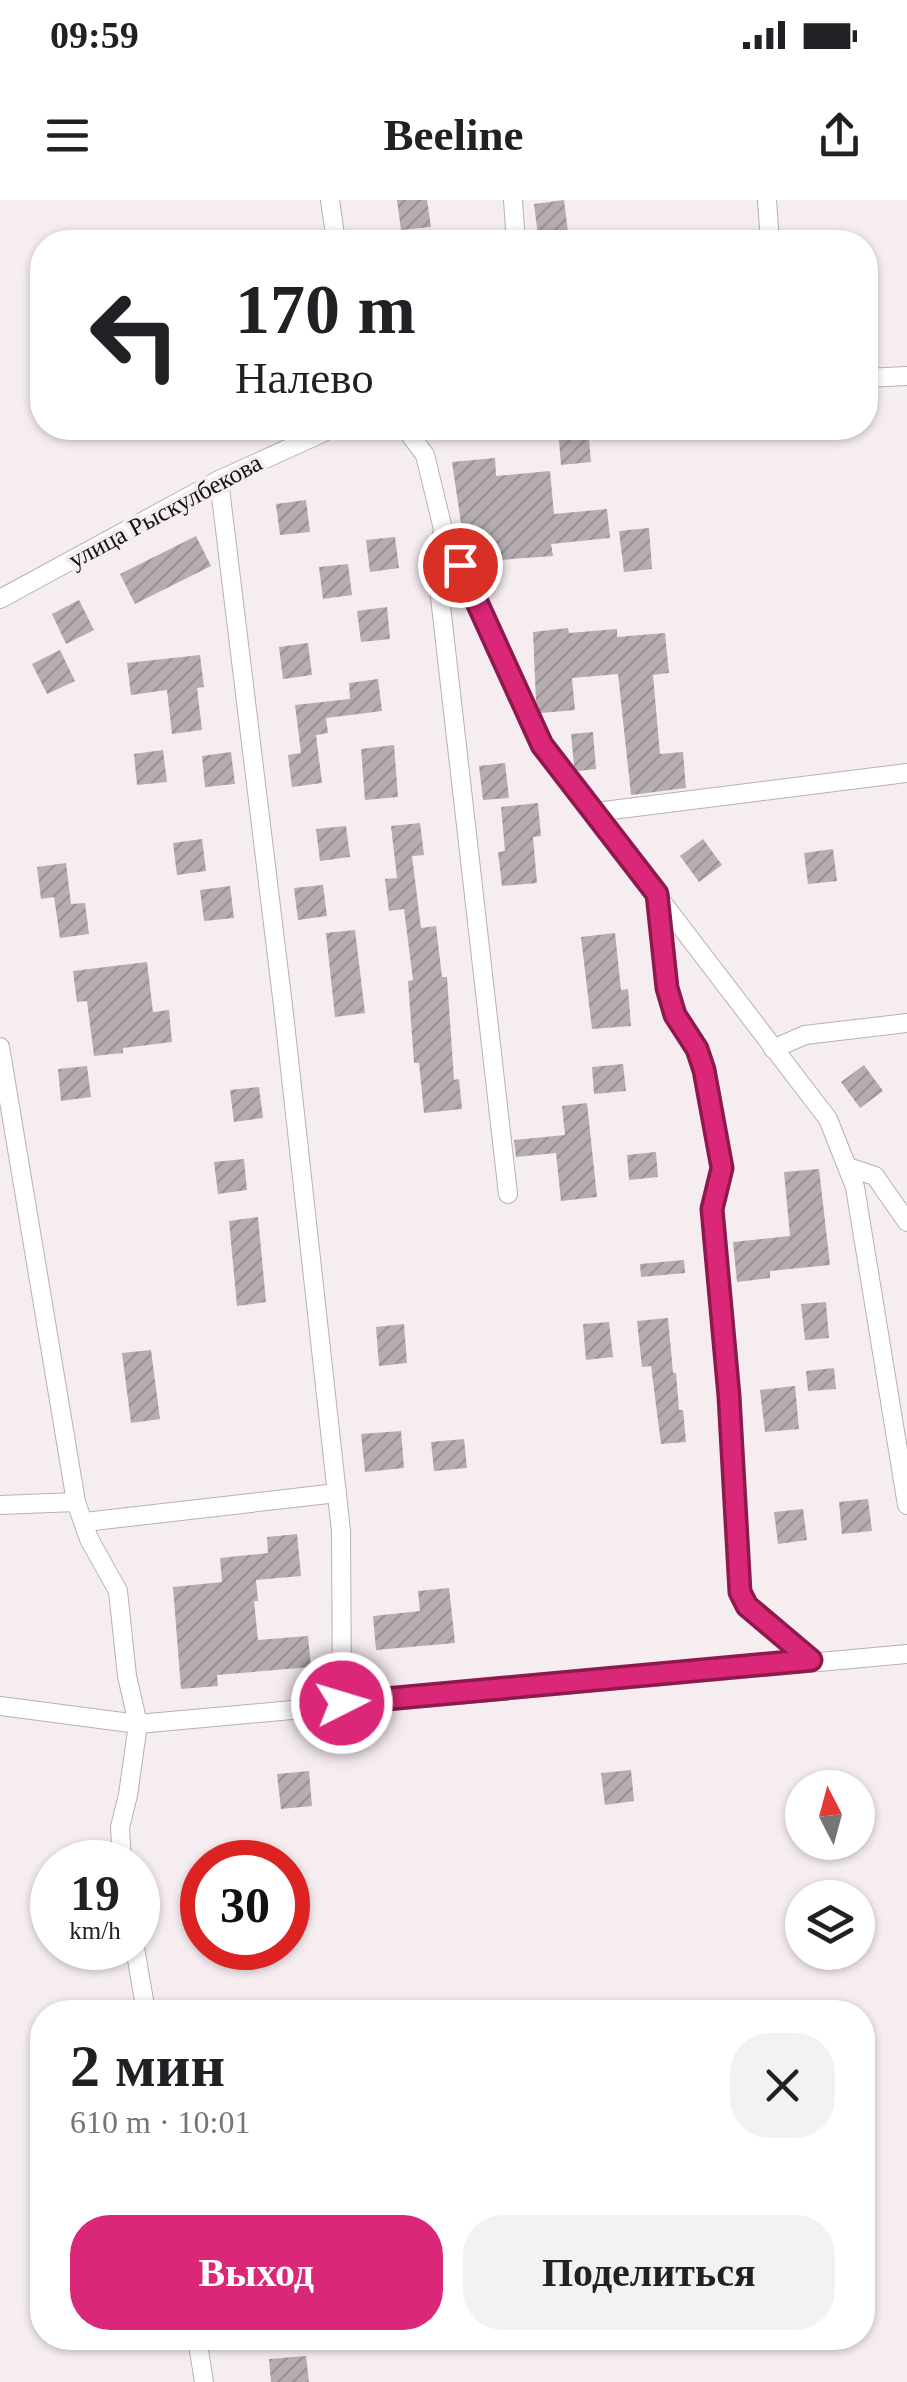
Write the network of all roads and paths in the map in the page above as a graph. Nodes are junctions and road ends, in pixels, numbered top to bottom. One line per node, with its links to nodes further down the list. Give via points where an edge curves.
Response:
1 (330, 200): 4 (street)
2 (513, 200): 5 (street)
3 (766, 200): 6 (street)
4 (334, 230)
5 (515, 230)
6 (769, 230)
7 (907, 376): 8 (street)
8 (878, 377)
9 (307, 440): 11 (street, улица Рыскулбекова)
10 (414, 440): 12 (street, via 425,455)
11 (220, 480): 13 (street, улица Рыскулбекова); 23 (street)
12 (443, 529): 15 (street, via 542,745); 21 (street, via 436,562)
13 (0, 599)
14 (907, 774): 15 (street)
15 (596, 812): 16 (street)
16 (657, 894): 19 (street); 29 (street, via 667,988 704,1070 722,1168 712,1209 740,1592 747,1606)
17 (907, 1023): 19 (street, via 805,1035)
18 (0, 1047): 24 (street)
19 (774, 1048): 20 (street, via 828,1119)
20 (848, 1166): 22 (street, via 875,1176); 26 (street)
21 (508, 1194)
22 (907, 1222)
23 (337, 1493): 27 (street); 30 (street)
24 (76, 1502): 25 (street); 27 (street)
25 (0, 1505)
26 (907, 1505)
27 (85, 1522): 32 (street, via 118,1592)
28 (907, 1654): 29 (street)
29 (811, 1660): 30 (street)
30 (342, 1703): 32 (street)
31 (0, 1706): 32 (street)
32 (138, 1724): 33 (street)
33 (121, 1840)
34 (139, 1970): 35 (street)
35 (144, 2000)
36 (199, 2350): 37 (street)
37 (204, 2382)

